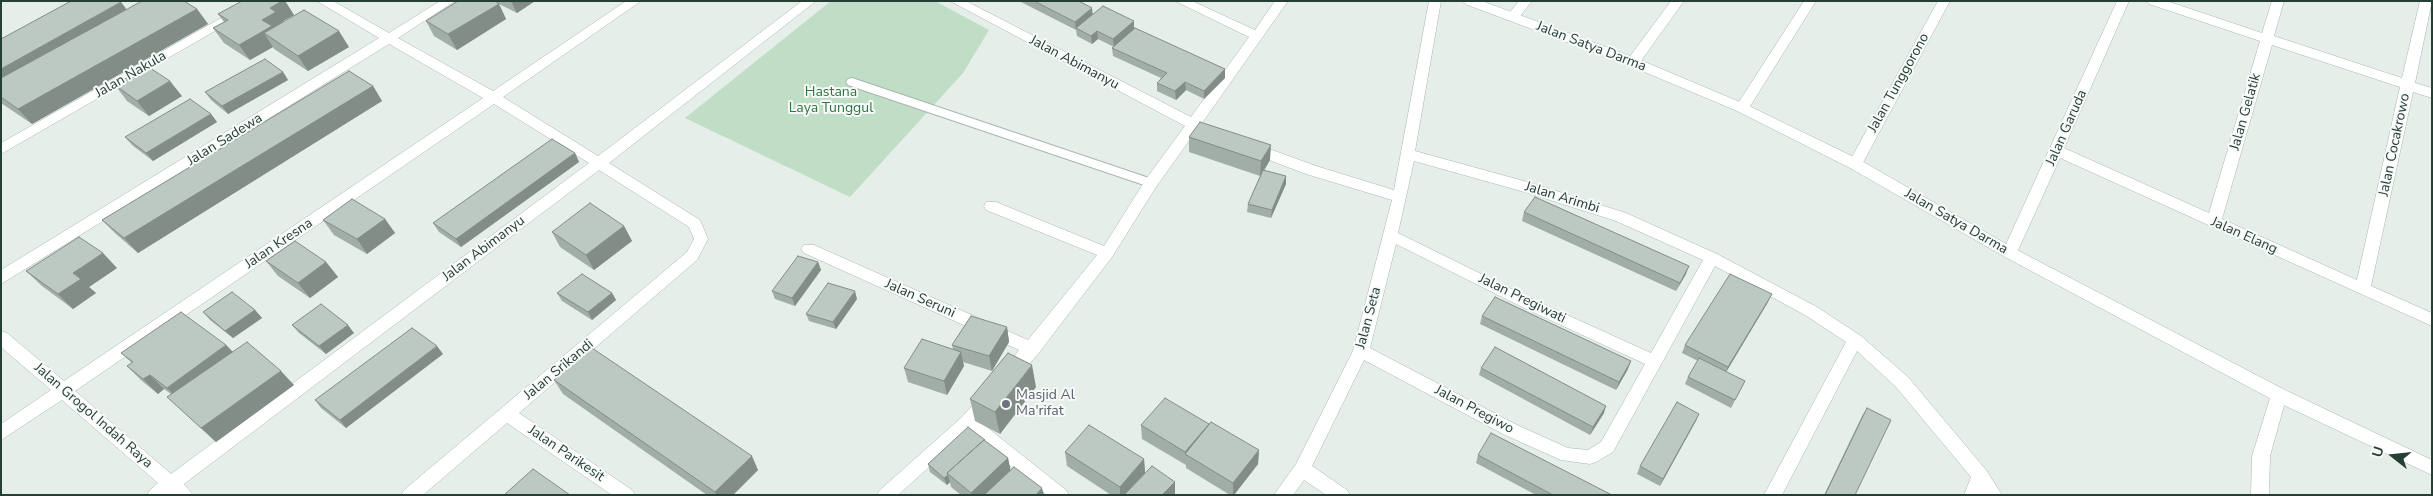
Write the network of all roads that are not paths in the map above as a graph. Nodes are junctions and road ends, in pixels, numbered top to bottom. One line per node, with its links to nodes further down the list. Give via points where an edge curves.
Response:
1 (262, 1): 32 (street, Jalan Nakula)
2 (323, 1): 21 (street)
3 (449, 1): 21 (street, Jalan Sadewa)
4 (635, 1): 27 (street, Jalan Kresna)
5 (810, 1): 35 (street, Jalan Abimanyu)
6 (956, 1): 29 (street, Jalan Abimanyu)
7 (1181, 1): 20 (street)
8 (1282, 1): 20 (street)
9 (1435, 1): 34 (street, Jalan Seta)
10 (1469, 1): 19 (street, Jalan Satya Darma)
11 (1526, 1): 19 (street)
12 (1678, 1): 23 (street)
13 (1810, 1): 28 (street)
14 (1944, 1): 36 (street, Jalan Tunggorono)
15 (2123, 1): 33 (street, Jalan Garuda)
16 (2153, 1): 22 (street)
17 (2278, 1): 22 (street, Jalan Gelatik)
18 (2426, 1): 25 (street, Jalan Cocakrowo)
19 (1512, 18): 23 (street, Jalan Satya Darma)
20 (1257, 36): 29 (street)
21 (389, 38): 27 (street); 46 (street, Jalan Sadewa)
22 (2267, 39): 25 (street); 40 (street, Jalan Gelatik)
23 (1633, 62): 28 (street, Jalan Satya Darma)
24 (852, 82): 37 (lane)
25 (2408, 86): 26 (street); 47 (street, Jalan Cocakrowo)
26 (2432, 93)
27 (494, 98): 35 (street); 54 (street, Jalan Kresna)
28 (1742, 108): 36 (street, Jalan Satya Darma)
29 (1192, 124): 30 (street, Jalan Abimanyu); 37 (street)
30 (1210, 132)
31 (1238, 142): 38 (street, via 1310,170)
32 (1, 149)
33 (2057, 151): 40 (street, Jalan Elang); 44 (street, Jalan Garuda)
34 (1407, 154): 38 (street, Jalan Seta); 45 (street, Jalan Arimbi, via 1621,217)
35 (599, 163): 56 (street, Jalan Srikandi, via 695,224 701,239 692,256); 62 (street, Jalan Abimanyu)
36 (1855, 164): 44 (street, Jalan Satya Darma)
37 (1151, 183): 43 (street)
38 (1400, 197): 41 (street, Jalan Seta)
39 (991, 206): 43 (street)
40 (2214, 222): 47 (street, Jalan Elang)
41 (1390, 235): 52 (street, Jalan Seta); 53 (street, Jalan Pregiwati)
42 (809, 249): 51 (street, Jalan Seruni)
43 (1107, 253): 51 (street)
44 (2010, 254): 55 (street, Jalan Satya Darma)
45 (1712, 258): 50 (street, Jalan Arimbi, via 1811,310); 53 (street)
46 (1, 278)
47 (2363, 289): 48 (street, Jalan Elang)
48 (2432, 320)
49 (1, 337): 54 (street, Jalan Grogol Indah Raya)
50 (1855, 340): 61 (street, Jalan Arimbi, via 1902,382); 71 (street)
51 (1032, 349): 57 (street)
52 (1361, 351): 53 (street, Jalan Pregiwo, via 1511,430 1566,455 1590,456 1607,447); 60 (street, Jalan Seta)
53 (1654, 361)
54 (65, 390): 58 (street, Jalan Kresna); 62 (street, Jalan Grogol Indah Raya)
55 (2279, 395): 59 (street, Jalan Satya Darma); 74 (street, via 2261,456)
56 (507, 414): 65 (street, Jalan Srikandi); 66 (street, Jalan Parikesit)
57 (968, 422): 67 (street); 68 (street)
58 (1, 433)
59 (2432, 468)
60 (1302, 470): 69 (street, Jalan Seta); 70 (street)
61 (1980, 476): 72 (street); 73 (street, Jalan Arimbi)
62 (171, 484): 63 (street, Jalan Abimanyu); 64 (street, Jalan Grogol Indah Raya)
63 (156, 495)
64 (184, 495)
65 (410, 495)
66 (626, 495)
67 (886, 495)
68 (1060, 495)
69 (1283, 495)
70 (1341, 495)
71 (1773, 495)
72 (1973, 495)
73 (1993, 495)
74 (2260, 495)

